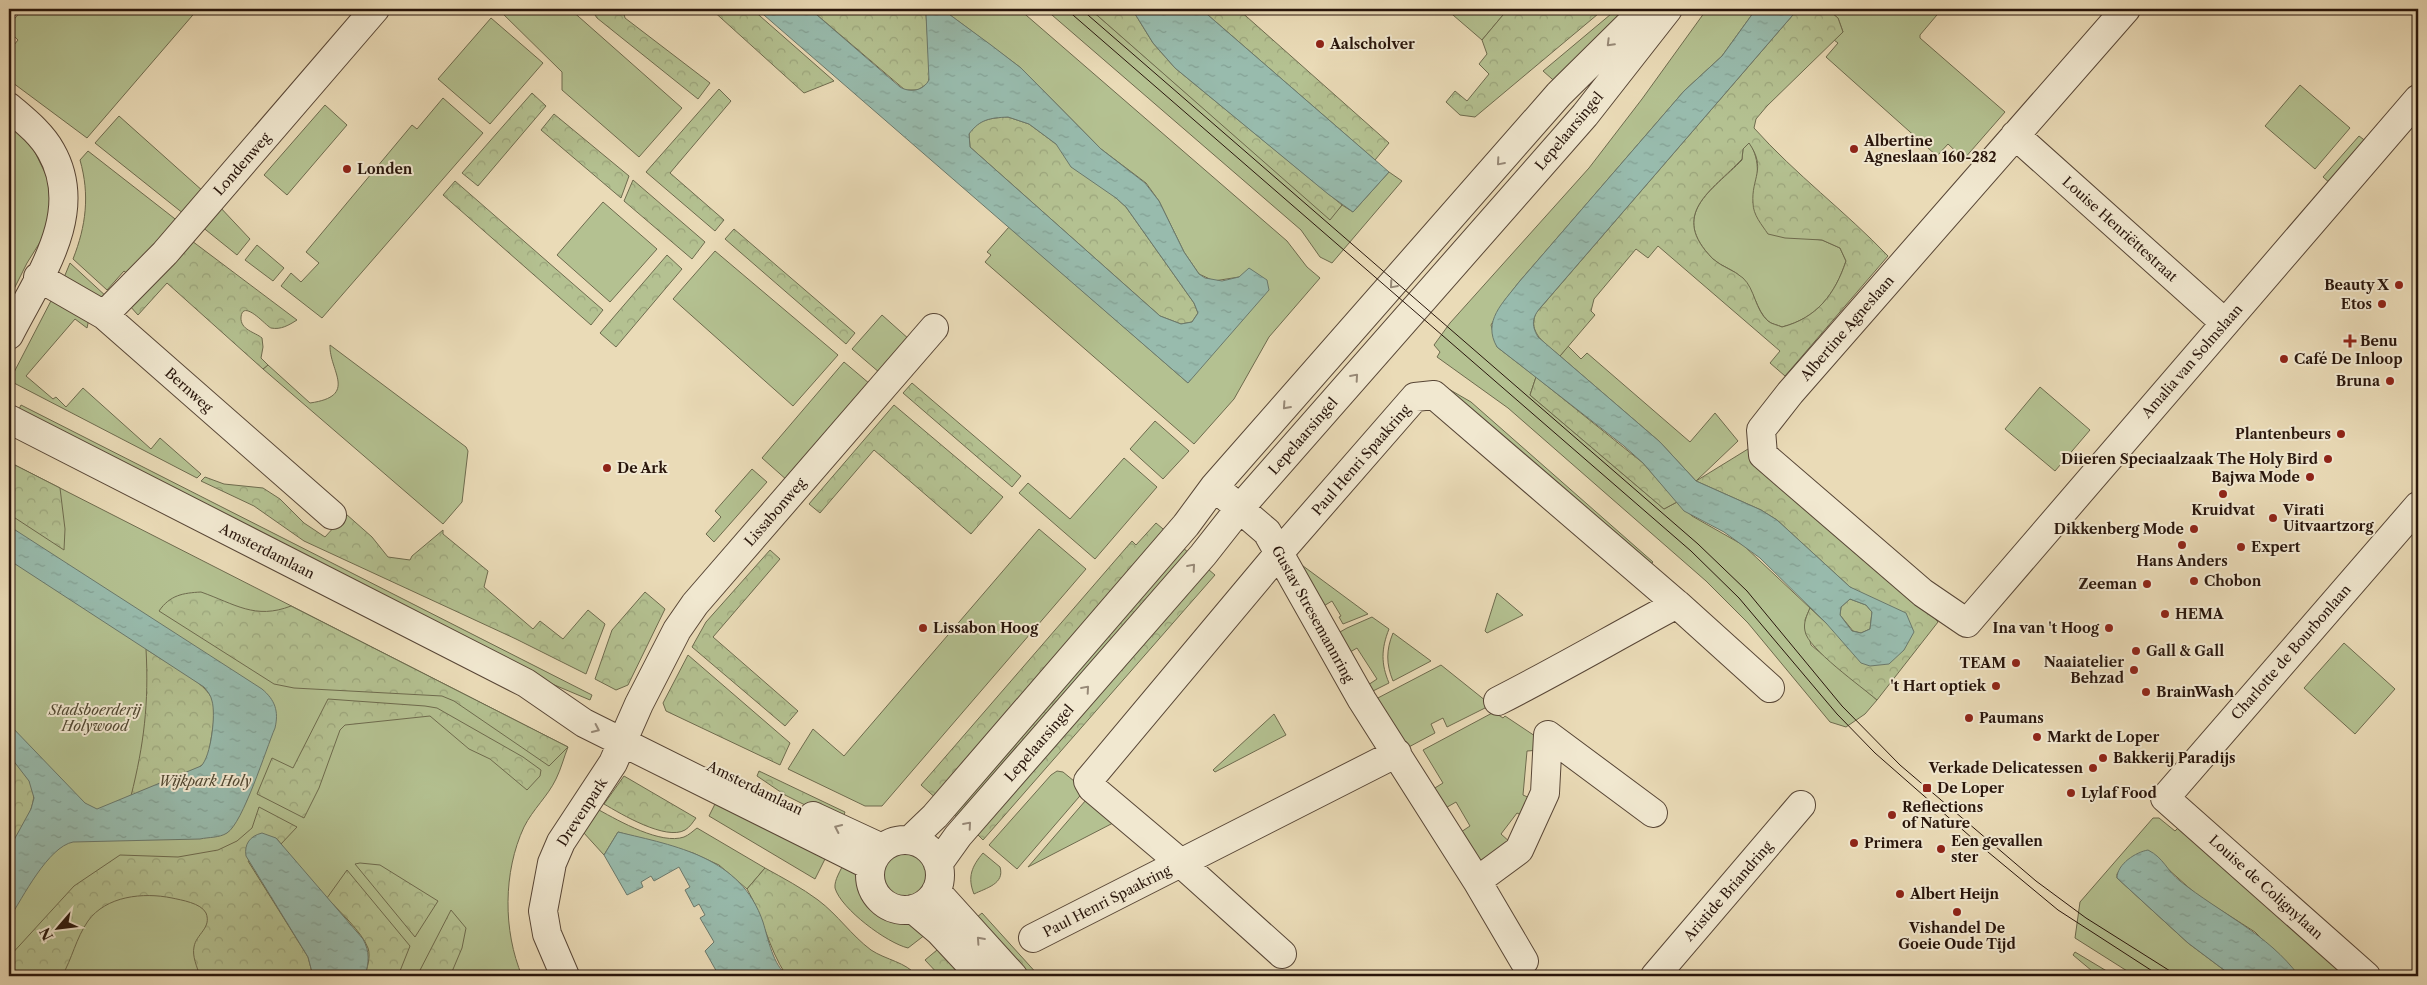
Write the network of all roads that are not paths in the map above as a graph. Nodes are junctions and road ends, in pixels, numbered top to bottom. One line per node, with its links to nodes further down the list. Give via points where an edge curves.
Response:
1 (375, 9): 9 (street, Londenweg, via 165,253)
2 (1645, 9): 14 (street, one-way to 14, via 1559,94)
3 (1668, 9): 16 (street, Lepelaarsingel, one-way to 3, via 1585,115)
4 (2126, 9): 7 (street, Albertine Agneslaan)
5 (2418, 99): 10 (street, Amalia van Solmslaan)
6 (9, 107): 8 (street, via 34,128 51,150 64,194 64,215 54,246)
7 (2015, 135): 10 (street, Louise Henriëttestraat); 20 (street, Albertine Agneslaan, via 1761,430 1763,455 1923,593)
8 (38, 277): 9 (street, Bernweg); 12 (street)
9 (104, 315): 17 (street, Bernweg)
10 (2225, 323): 20 (street, Amalia van Solmslaan)
11 (934, 328): 23 (street, Lissabonweg, via 687,614)
12 (9, 335)
13 (9, 419): 23 (street, Amsterdamlaan, via 526,683 557,702 571,716)
14 (1214, 487): 16 (street, Gustav Stresemannring); 28 (street, via 1186,525 935,816)
15 (2418, 506): 25 (street, Charlotte de Bourbonlaan)
16 (1240, 508): 18 (street, Gustav Stresemannring, via 1267,532); 30 (street, Lepelaarsingel, one-way to 16)
17 (332, 515)
18 (1279, 553): 19 (street, Paul Henri Spaakring, via 1415,397 1434,395); 24 (street, Gustav Stresemannring, via 1362,700); 31 (street, Paul Henri Spaakring, via 1088,781 1092,788)
19 (1677, 604): 21 (street, Paul Henri Spaakring); 22 (street)
20 (1967, 623)
21 (1770, 688)
22 (1498, 701)
23 (626, 735): 29 (street, Amsterdamlaan); 38 (street, Drevenpark, via 561,842 552,863 543,911 550,941)
24 (1397, 753): 31 (street); 32 (street, Gustav Stresemannring)
25 (2165, 798): 42 (street, Louise de Colignylaan)
26 (1801, 805): 41 (street, Aristide Briandring)
27 (1653, 813): 32 (street, via 1548,735 1545,793 1519,850)
28 (910, 840): 29 (street, via 896,841); 30 (street, via 927,848)
29 (876, 857): 34 (street, via 871,884 880,900 895,909)
30 (938, 864): 33 (street, via 940,877)
31 (1182, 864): 35 (street, Paul Henri Spaakring); 36 (street, Paul Henri Spaakring)
32 (1477, 881): 37 (street, Gustav Stresemannring)
33 (936, 891): 34 (street, via 927,902); 40 (street, one-way to 33)
34 (913, 909): 39 (street, via 939,931)
35 (1033, 938)
36 (1282, 954)
37 (1524, 961)
38 (565, 976)
39 (981, 976)
40 (1013, 976)
41 (1655, 976)
42 (2366, 976)

